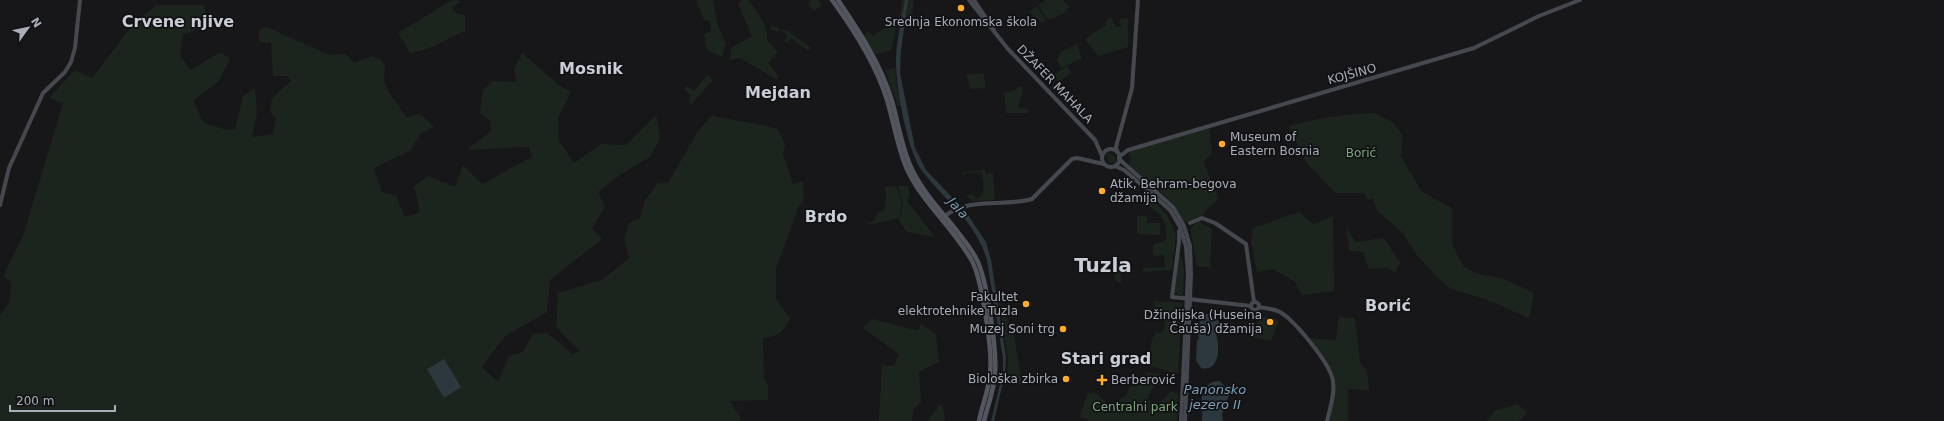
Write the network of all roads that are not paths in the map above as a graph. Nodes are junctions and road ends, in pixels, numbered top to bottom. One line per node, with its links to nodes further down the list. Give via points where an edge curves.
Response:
1 (80, 0): 20 (street, via 71,62 65,72 43,93 9,168)
2 (832, 0): 9 (main road, via 872,63)
3 (838, 0): 9 (main road, via 876,61)
4 (969, 0): 8 (street)
5 (974, 0): 8 (street)
6 (1138, 0): 11 (street, via 1132,88)
7 (1580, 0): 14 (street, KOJŠINO, via 1539,16 1474,48)
8 (982, 14): 10 (street, DŽAFER MAHALA, via 998,37)
9 (889, 100): 21 (main road, via 897,143 907,168 923,198)
10 (1098, 144): 12 (street, DŽAFER MAHALA); 15 (street, DŽAFER MAHALA)
11 (1116, 147): 12 (street); 13 (street)
12 (1111, 150): 13 (street); 15 (street, via 1104,152)
13 (1117, 152): 14 (street, KOJŠINO); 16 (street)
14 (1123, 152): 16 (street)
15 (1102, 157): 17 (street); 18 (street)
16 (1119, 158): 19 (street); 22 (street, via 1173,207)
17 (1098, 162): 18 (street); 21 (street, via 1072,159 1032,199 966,206)
18 (1104, 164): 19 (street)
19 (1115, 166): 24 (street, via 1124,170 1170,210)
20 (0, 205)
21 (944, 216): 29 (main road, via 972,261 978,277 991,351 990,374); 30 (main road, via 977,259 983,275 996,352 994,380)
22 (1180, 219): 23 (street); 25 (street)
23 (1190, 223): 25 (street); 28 (street, via 1202,218 1210,220 1246,244)
24 (1179, 225): 26 (street); 27 (street)
25 (1187, 233): 32 (street, via 1191,274)
26 (1177, 254): 27 (street, via 1184,251); 28 (street, bridge, via 1172,297)
27 (1188, 259): 31 (street)
28 (1253, 304): 33 (street, via 1255,310 1259,307 1273,310 1286,317 1326,362 1334,389)
29 (979, 421)
30 (984, 421)
31 (1181, 421)
32 (1185, 421)
33 (1327, 421)

